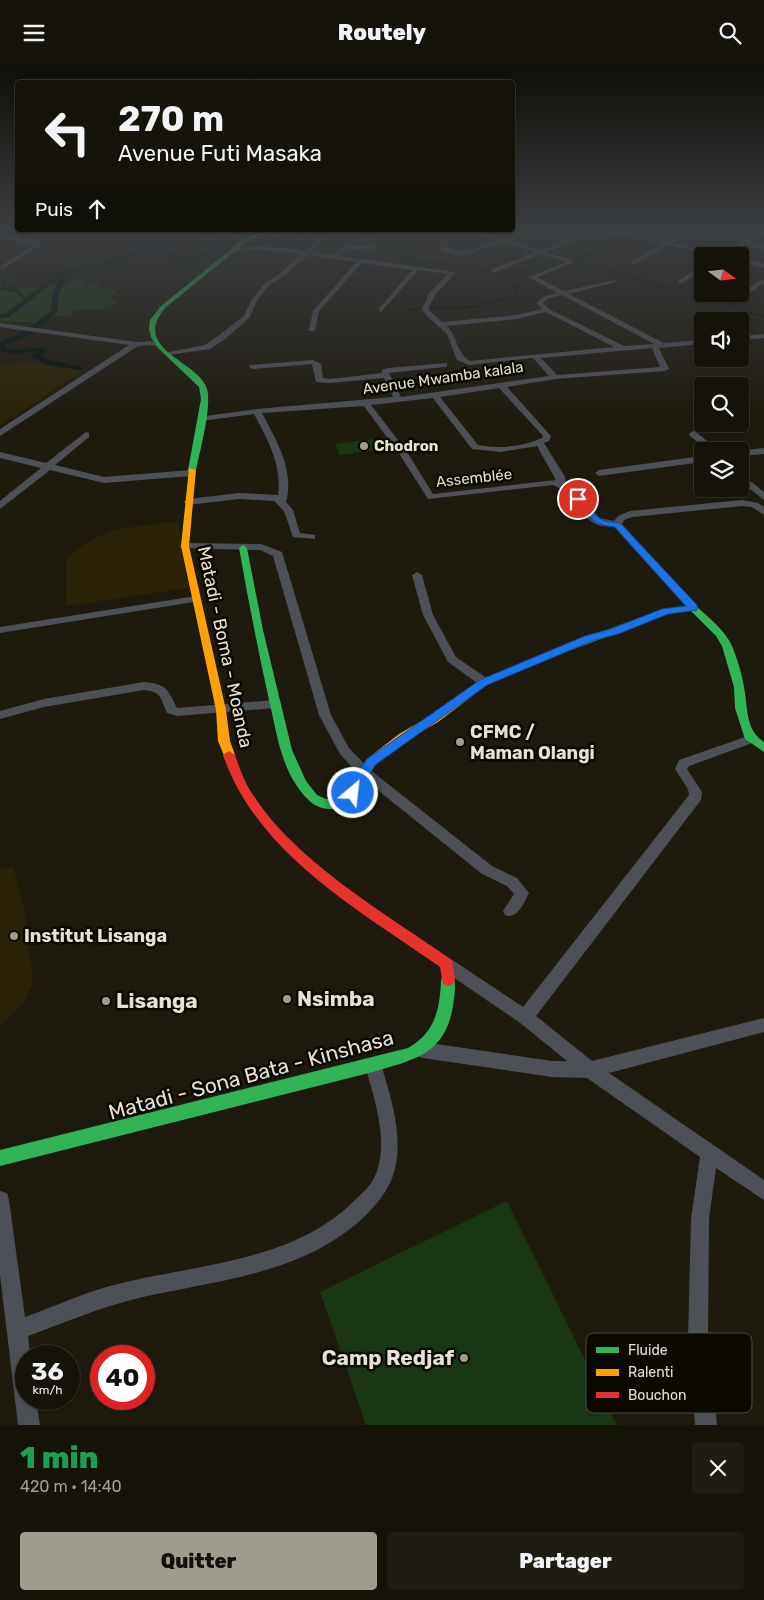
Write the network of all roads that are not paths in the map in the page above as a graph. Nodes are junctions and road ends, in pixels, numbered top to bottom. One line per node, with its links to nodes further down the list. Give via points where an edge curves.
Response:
1 (180, 293): 15 (main road, via 153,320 151,332)
2 (259, 293): 21 (street, via 247,317 214,343)
3 (331, 293): 12 (street, via 316,311)
4 (395, 293): 8 (street)
5 (432, 293): 10 (street, via 425,309)
6 (558, 293): 9 (street, via 538,303)
7 (565, 293): 18 (street)
8 (381, 310)
9 (548, 310): 10 (street, via 518,317); 20 (street)
10 (441, 324): 22 (street, via 450,333 460,358 469,363)
11 (0, 325): 17 (street)
12 (312, 329)
13 (764, 336): 14 (street)
14 (749, 338)
15 (156, 343): 17 (street); 21 (main road, Matadi - Boma - Moanda)
16 (694, 343): 18 (street)
17 (136, 344): 33 (street)
18 (664, 346): 19 (street)
19 (655, 347): 20 (street); 26 (street, Avenue Mwamba kalala, via 665,369)
20 (625, 350): 22 (street)
21 (168, 353): 32 (main road, Matadi - Boma - Moanda, via 203,387 205,399)
22 (535, 356): 26 (street)
23 (444, 365): 25 (street, via 388,370)
24 (253, 367): 25 (street, via 313,362 317,364 319,380 330,381)
25 (386, 375): 29 (street)
26 (555, 377): 27 (street, Avenue Mwamba kalala)
27 (501, 385): 28 (street, Avenue Mwamba kalala); 37 (street, via 547,436)
28 (436, 395): 29 (street, Avenue Mwamba kalala); 37 (street, via 475,447 496,450)
29 (398, 399): 30 (street, Avenue Mwamba kalala)
30 (366, 403): 31 (street, Avenue Mwamba kalala); 45 (street, Assemblée, via 431,497)
31 (257, 411): 32 (street, Avenue Mwamba kalala); 48 (street, via 282,467 285,484)
32 (201, 419): 43 (main road, Matadi - Boma - Moanda)
33 (0, 433)
34 (693, 434): 36 (street)
35 (86, 435): 42 (street)
36 (703, 442)
37 (539, 443): 45 (street)
38 (764, 451): 39 (street)
39 (749, 452)
40 (0, 455): 42 (street)
41 (694, 460): 44 (street)
42 (48, 467): 43 (street, via 116,480); 51 (street)
43 (191, 473): 49 (main road, Matadi - Boma - Moanda)
44 (599, 473)
45 (562, 483): 53 (street, via 596,519 602,523)
46 (749, 484): 47 (street)
47 (764, 497)
48 (282, 501): 49 (street, via 256,496); 54 (street, via 296,535)
49 (188, 502): 55 (main road, Matadi - Boma - Moanda)
50 (760, 504): 52 (street); 53 (street, via 630,514)
51 (0, 506)
52 (764, 511)
53 (617, 524): 59 (street)
54 (312, 537)
55 (185, 546): 56 (street); 58 (main road, Matadi - Boma - Moanda)
56 (243, 548): 62 (main road); 67 (street, via 260,547 278,554 325,715 344,751)
57 (417, 575): 61 (street, via 428,615 452,659)
58 (196, 599): 60 (street); 63 (main road, Matadi - Boma - Moanda)
59 (693, 607): 61 (main road, via 666,611); 65 (main road, via 720,634 727,646 739,687 740,708)
60 (0, 630)
61 (484, 683): 67 (main road, via 383,751)
62 (275, 705): 63 (street); 67 (main road, via 286,750 301,783 313,798 324,804 347,800)
63 (221, 710): 64 (street, via 176,712 170,710 163,691 144,686 44,703); 69 (main road, Matadi - Boma - Moanda, via 224,741 238,780 258,812 289,845 346,893)
64 (0, 715)
65 (751, 739): 66 (main road); 70 (street, via 684,763 681,769 696,796)
66 (764, 748)
67 (364, 772): 68 (street, via 487,870 512,882 522,893)
68 (510, 911)
69 (447, 964): 70 (street); 72 (main road, Matadi - Sona Bata - Kinshasa, via 447,1008 440,1029)
70 (525, 1017): 74 (street)
71 (764, 1025): 74 (street)
72 (420, 1049): 73 (main road, Matadi - Sona Bata - Kinshasa); 74 (street, via 534,1067)
73 (373, 1065): 76 (main road, Matadi - Sona Bata - Kinshasa); 79 (street, via 388,1119 389,1158 382,1182 359,1211 328,1236 280,1257 110,1296)
74 (590, 1070): 75 (street)
75 (710, 1153): 77 (street); 80 (street, via 700,1219)
76 (0, 1158)
77 (764, 1191)
78 (0, 1200): 79 (street)
79 (17, 1330): 81 (street)
80 (698, 1333)
81 (29, 1425)

